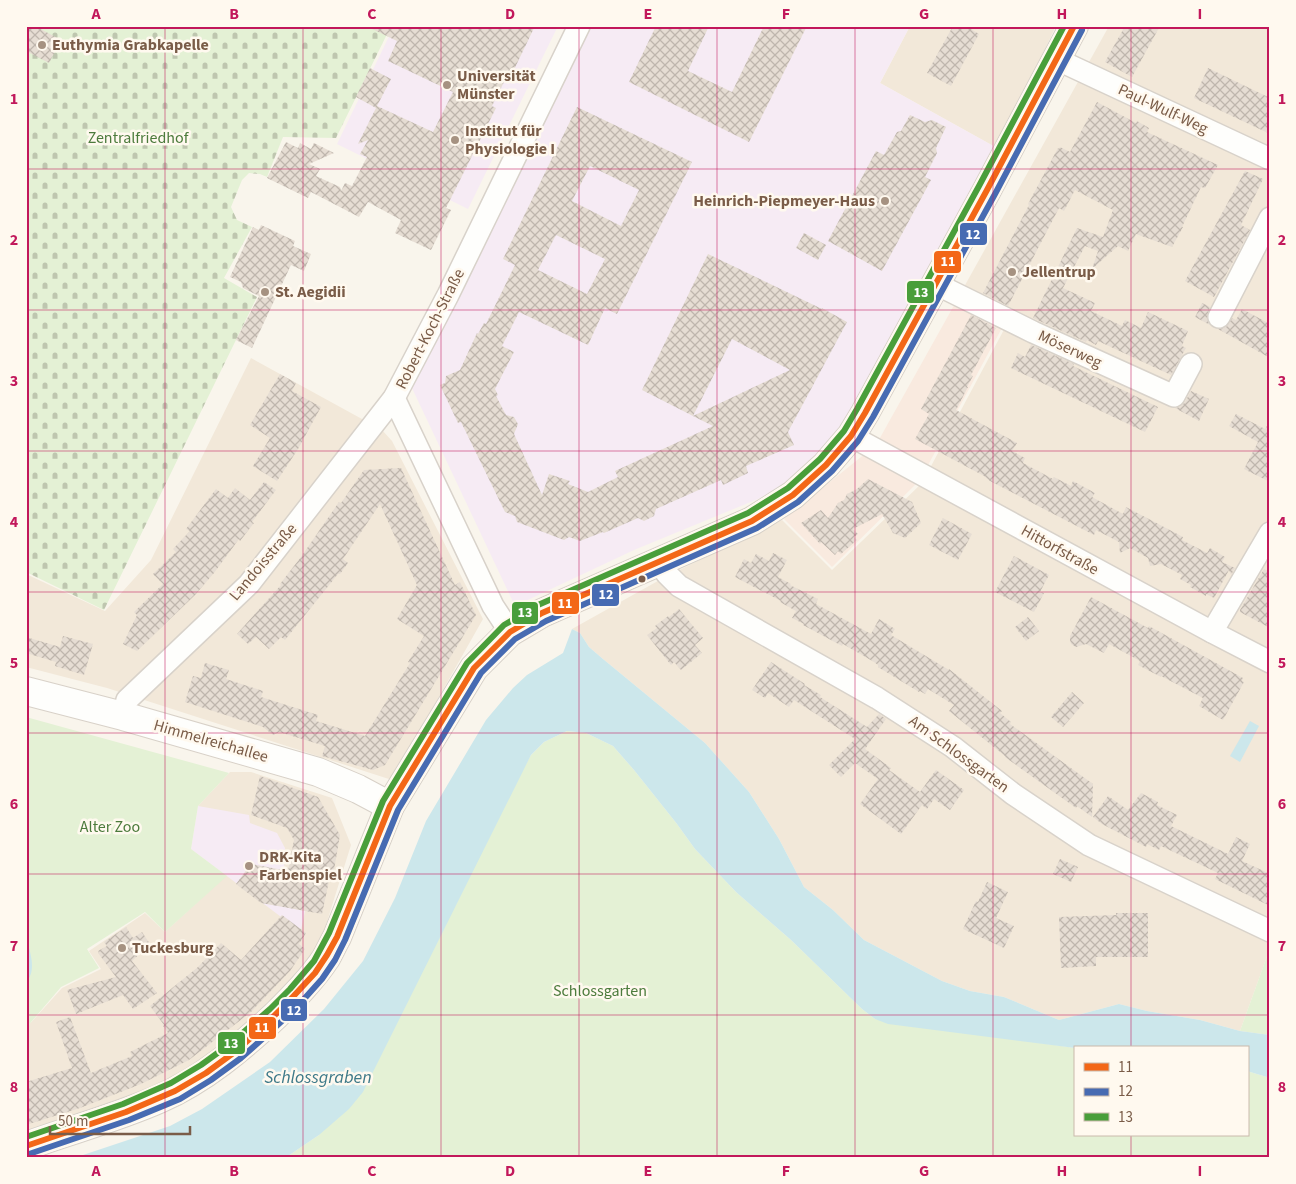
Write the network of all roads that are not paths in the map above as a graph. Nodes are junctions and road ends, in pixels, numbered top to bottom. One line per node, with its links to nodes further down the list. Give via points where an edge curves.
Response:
1 (579, 26): 9 (street, Robert-Koch-Straße)
2 (1074, 26): 3 (street)
3 (1056, 59): 4 (street, Paul-Wulf-Weg); 6 (street)
4 (1270, 159)
5 (1270, 218): 7 (street)
6 (936, 284): 8 (street, Möserweg, via 1174,396); 10 (street)
7 (1219, 317)
8 (1191, 364)
9 (394, 398): 13 (street, Robert-Koch-Straße, via 493,606); 17 (street, Landoisstraße, via 249,584 127,700)
10 (851, 436): 12 (street, via 826,466 792,494 752,520); 14 (street, Hittorfstraße)
11 (1270, 533): 14 (street)
12 (658, 562): 13 (street, via 542,613); 19 (street, Am Schlossgarten, via 679,586 877,698 954,747 1013,794 1089,844)
13 (510, 632): 18 (street, via 474,668)
14 (1212, 632): 15 (street, Hittorfstraße)
15 (1270, 662)
16 (26, 691): 17 (street, Himmelreichallee)
17 (123, 716): 18 (street, Himmelreichallee, via 318,772 358,788)
18 (390, 806): 20 (street, via 327,957 307,983 268,1022 232,1054 176,1091 116,1116)
19 (1270, 930)
20 (26, 1146)

